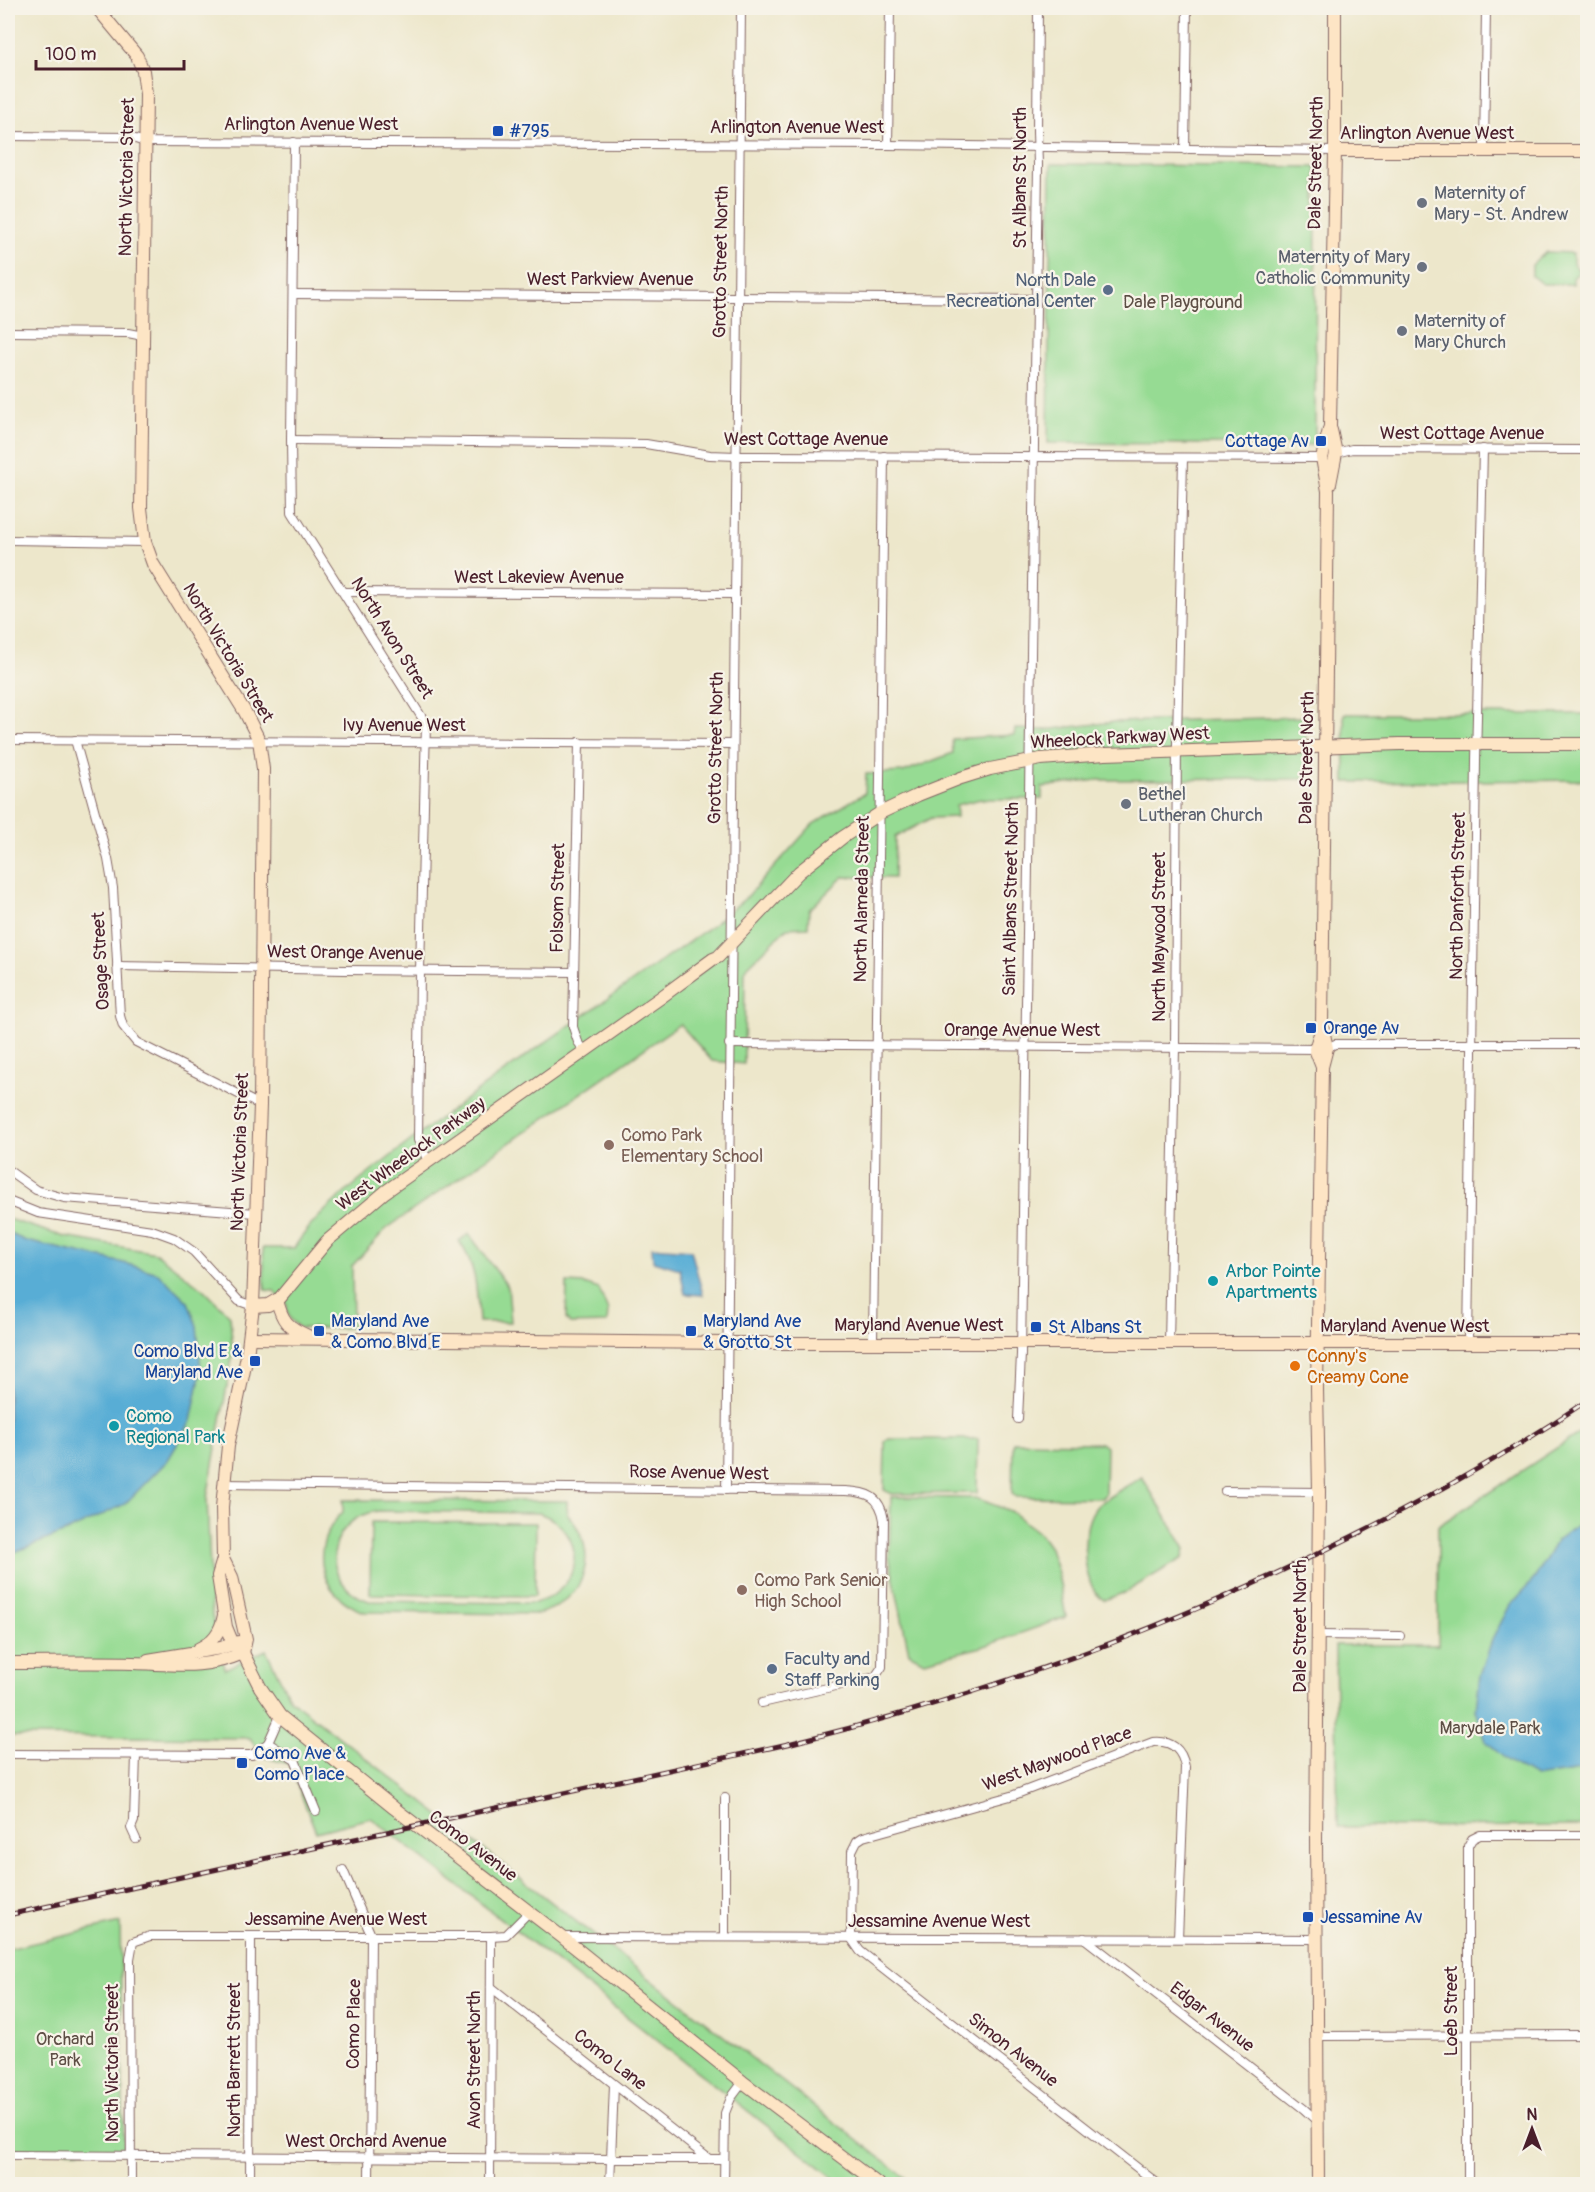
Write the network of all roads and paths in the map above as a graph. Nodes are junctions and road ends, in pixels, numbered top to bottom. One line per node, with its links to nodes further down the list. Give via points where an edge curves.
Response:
1 (97, 8): 9 (street, North Victoria Street, via 137,56 143,71)
2 (741, 8): 11 (street, Grotto Street North)
3 (890, 8): 12 (street)
4 (1038, 8): 13 (street, St Albans St North)
5 (1187, 8): 14 (street)
6 (1335, 8): 15 (street, Dale Street North)
7 (1486, 8): 16 (street)
8 (8, 136): 9 (street, Arlington Avenue West, via 129,137)
9 (145, 142): 10 (street, Arlington Avenue West); 22 (street, North Victoria Street)
10 (294, 142): 11 (street, Arlington Avenue West); 18 (street, North Avon Street)
11 (740, 145): 12 (street, Arlington Avenue West); 19 (street, Grotto Street North)
12 (888, 145): 13 (street, Arlington Avenue West)
13 (1038, 148): 14 (street, Arlington Avenue West); 20 (street, St Albans St North)
14 (1185, 150): 15 (street, Arlington Avenue West)
15 (1335, 151): 16 (street, Arlington Avenue West); 23 (street, Dale Street North)
16 (1484, 151): 17 (street, Arlington Avenue West)
17 (1587, 152)
18 (293, 294): 19 (street, West Parkview Avenue); 24 (street, North Avon Street)
19 (737, 297): 20 (street, West Parkview Avenue); 28 (street, Grotto Street North)
20 (1035, 299): 30 (street, St Albans St North)
21 (8, 332): 22 (street)
22 (143, 336): 35 (street, North Victoria Street, via 141,508)
23 (1330, 426): 27 (street, Dale Street North); 32 (street, Dale Street North)
24 (291, 440): 28 (street, West Cottage Avenue, via 646,444); 36 (street, North Avon Street, via 292,512)
25 (1483, 449): 26 (street, West Cottage Avenue); 27 (street, West Cottage Avenue, via 1352,449); 45 (street, North Danforth Street)
26 (1587, 450)
27 (1336, 453): 33 (street, Dale Street North)
28 (736, 456): 29 (street, West Cottage Avenue); 37 (street, Grotto Street North)
29 (884, 456): 30 (street, West Cottage Avenue); 49 (street, North Alameda Street)
30 (1035, 456): 31 (street, West Cottage Avenue); 48 (street, Saint Albans Street North)
31 (1183, 458): 32 (street, West Cottage Avenue); 47 (street, North Maywood Street)
32 (1322, 458): 33 (street, Dale Street North)
33 (1328, 491): 46 (street, Dale Street North)
34 (8, 540): 35 (street)
35 (145, 542): 40 (street, North Victoria Street, via 153,564)
36 (344, 592): 37 (street, West Lakeview Avenue); 41 (street, North Avon Street, via 426,724)
37 (735, 594): 43 (street, Grotto Street North)
38 (8, 740): 39 (street, Ivy Avenue West)
39 (75, 740): 40 (street, Ivy Avenue West); 51 (street, Osage Street, via 108,860)
40 (259, 740): 41 (street, Ivy Avenue West); 52 (street, North Victoria Street, via 263,769)
41 (426, 742): 42 (street, Ivy Avenue West); 53 (street, North Avon Street)
42 (579, 742): 43 (street, Ivy Avenue West); 54 (street, Folsom Street)
43 (733, 744): 50 (street, Grotto Street North)
44 (1587, 744): 45 (street, Wheelock Parkway West)
45 (1476, 745): 46 (street, Wheelock Parkway West); 57 (street, North Danforth Street)
46 (1325, 746): 47 (street, Wheelock Parkway West); 62 (street, Dale Street North)
47 (1177, 752): 48 (street, Wheelock Parkway West); 61 (street, North Maywood Street)
48 (1030, 760): 49 (street, Wheelock Parkway West, via 961,778); 60 (street, Saint Albans Street North)
49 (880, 813): 50 (street, Wheelock Parkway West, via 806,866); 59 (street, North Alameda Street)
50 (730, 945): 55 (street, Wheelock Parkway West); 56 (street, Grotto Street North)
51 (117, 966): 52 (street, West Orange Avenue); 64 (street, Osage Street, via 120,1016 136,1042)
52 (260, 967): 53 (street, West Orange Avenue); 64 (street, North Victoria Street)
53 (420, 971): 54 (street, West Orange Avenue); 65 (street, North Avon Street, via 418,1140)
54 (573, 972): 63 (street, Folsom Street, via 573,1027)
55 (603, 1039): 63 (street, West Wheelock Parkway)
56 (729, 1044): 59 (street, Orange Avenue West); 74 (street, Grotto Street North)
57 (1472, 1044): 58 (street, Orange Avenue West); 62 (street, Orange Avenue West, via 1335,1044); 79 (street, North Danforth Street)
58 (1587, 1044)
59 (876, 1045): 60 (street, Orange Avenue West); 73 (street, North Alameda Street)
60 (1025, 1047): 61 (street, Orange Avenue West); 75 (street, Saint Albans Street North)
61 (1174, 1048): 62 (street, Orange Avenue West); 77 (street, North Maywood Street)
62 (1321, 1048): 78 (street, Dale Street North)
63 (585, 1051): 65 (street, West Wheelock Parkway)
64 (260, 1105): 68 (street, North Victoria Street)
65 (428, 1161): 69 (street, West Wheelock Parkway, via 335,1234)
66 (8, 1170): 68 (street, via 36,1190 64,1198)
67 (8, 1201): 70 (street, via 38,1213 152,1230 174,1238 194,1252 238,1301)
68 (256, 1213): 70 (street, North Victoria Street)
69 (277, 1300): 70 (street); 72 (street, via 293,1330)
70 (253, 1306): 71 (street, North Victoria Street)
71 (250, 1338): 72 (street, Maryland Avenue West); 81 (street, North Victoria Street)
72 (314, 1338): 74 (street, Maryland Avenue West)
73 (873, 1342): 74 (street, Maryland Avenue West); 75 (street, Maryland Avenue West)
74 (728, 1343): 82 (street, Grotto Street North)
75 (1021, 1343): 77 (street, Maryland Avenue West); 80 (street)
76 (1587, 1343): 79 (street, Maryland Avenue West)
77 (1169, 1344): 78 (street, Maryland Avenue West)
78 (1318, 1344): 79 (street, Maryland Avenue West); 84 (street, Dale Street North)
79 (1468, 1344)
80 (1018, 1419)
81 (223, 1484): 82 (street, Rose Avenue West); 85 (street, North Victoria Street)
82 (726, 1490): 95 (street, Rose Avenue West, via 867,1494 882,1509 884,1520 882,1667 875,1677)
83 (1225, 1491): 84 (street)
84 (1319, 1492): 87 (street, Dale Street North)
85 (223, 1559): 86 (street, via 218,1576); 89 (street, via 232,1577)
86 (224, 1611): 90 (street); 91 (street, via 216,1637)
87 (1318, 1635): 88 (street); 114 (street, Dale Street North)
88 (1400, 1635)
89 (246, 1639): 90 (street); 92 (street)
90 (233, 1644): 91 (street); 92 (street)
91 (191, 1652): 94 (street)
92 (243, 1653): 94 (street, via 206,1664); 96 (street, Como Avenue)
93 (8, 1663): 94 (street)
94 (136, 1663)
95 (762, 1703)
96 (280, 1716): 97 (street); 105 (street, Como Avenue)
97 (268, 1743): 99 (street, via 252,1755); 101 (street, via 296,1760)
98 (8, 1754): 99 (street)
99 (136, 1755): 103 (street, via 131,1828)
100 (725, 1798): 110 (street)
101 (316, 1811)
102 (1587, 1835): 119 (street, Loeb Street, via 1480,1835 1472,1839 1468,1846)
103 (136, 1839)
104 (343, 1870): 106 (street, Como Place)
105 (530, 1911): 108 (street, Jessamine Avenue West, via 506,1935); 109 (street, Como Avenue)
106 (371, 1935): 107 (street, Jessamine Avenue West); 108 (street, Jessamine Avenue West); 126 (street, Como Place)
107 (251, 1936): 115 (street, Jessamine Avenue West, via 150,1936); 125 (street, North Barrett Street)
108 (491, 1936): 116 (street, Avon Street North)
109 (562, 1936): 110 (street, Jessamine Avenue West); 120 (street, Como Avenue)
110 (725, 1937): 111 (street, Jessamine Avenue West)
111 (851, 1938): 112 (street, Jessamine Avenue West); 113 (street, West Maywood Place, via 852,1851 860,1839 1014,1795 1160,1741 1179,1750 1184,1764); 138 (street, Simon Avenue, via 860,1951)
112 (1084, 1938): 113 (street, Jessamine Avenue West); 122 (street, Edgar Avenue)
113 (1178, 1938): 114 (street, Jessamine Avenue West)
114 (1316, 1939): 118 (street, Dale Street North)
115 (133, 1942): 124 (street, North Victoria Street)
116 (491, 1988): 121 (street, Como Lane); 127 (street, Avon Street North)
117 (1587, 2035): 119 (street)
118 (1318, 2036): 119 (street); 122 (street, Dale Street North)
119 (1468, 2036): 140 (street, Loeb Street)
120 (743, 2082): 128 (street, via 724,2113); 137 (street, Como Avenue)
121 (614, 2085): 129 (street, Como Lane); 130 (street)
122 (1318, 2123): 139 (street, Dale Street North)
123 (8, 2155): 124 (street, West Orchard Avenue)
124 (130, 2155): 125 (street, West Orchard Avenue); 131 (street, North Victoria Street)
125 (250, 2157): 126 (street, West Orchard Avenue); 132 (street, North Barrett Street)
126 (369, 2157): 127 (street, West Orchard Avenue); 133 (street, Como Place)
127 (490, 2158): 130 (street, West Orchard Avenue); 134 (street, Avon Street North)
128 (723, 2158): 129 (street, West Orchard Avenue); 136 (street)
129 (710, 2159): 130 (street, West Orchard Avenue)
130 (610, 2160): 135 (street)
131 (131, 2184)
132 (250, 2184)
133 (369, 2184)
134 (490, 2184)
135 (610, 2184)
136 (724, 2184)
137 (878, 2184)
138 (1158, 2184)
139 (1318, 2184)
140 (1467, 2184)

